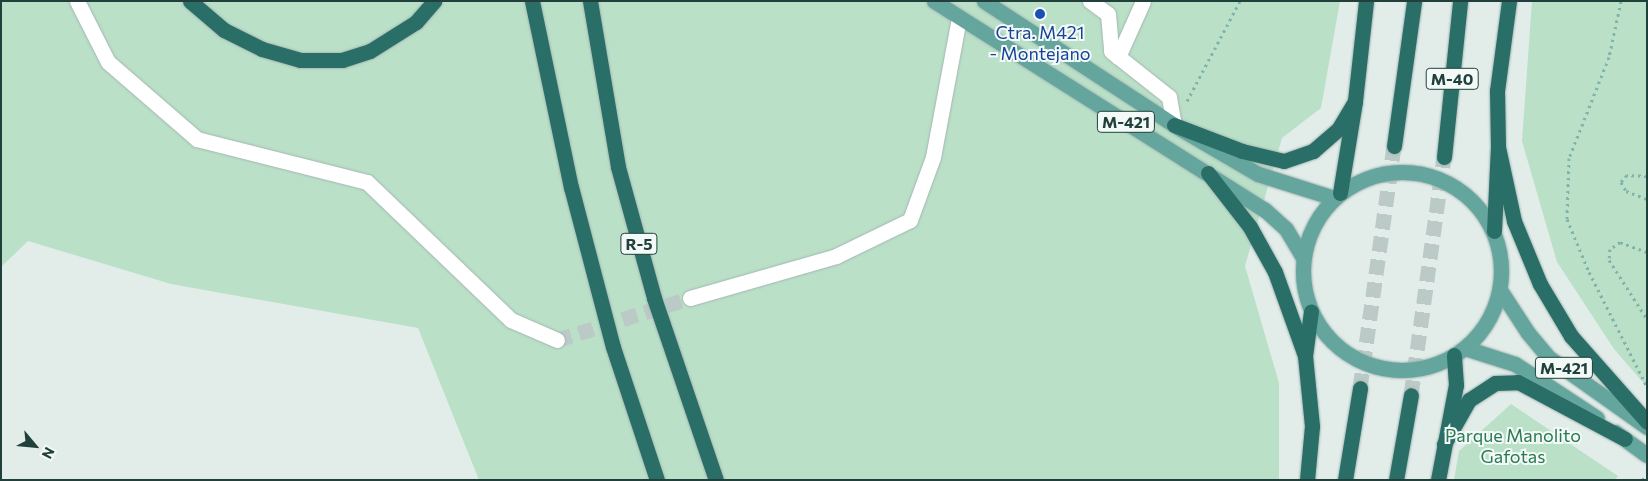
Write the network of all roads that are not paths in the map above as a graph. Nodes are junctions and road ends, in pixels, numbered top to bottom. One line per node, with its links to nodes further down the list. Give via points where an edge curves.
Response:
1 (77, 1): 28 (lane, via 108,62 197,140 367,182 511,320)
2 (190, 1): 3 (highway, via 224,30 262,49 300,60 342,60 370,51 416,22)
3 (434, 1)
4 (532, 1): 38 (highway, via 574,196 613,347)
5 (590, 1): 39 (highway, R-5, via 618,167 654,298)
6 (934, 1): 14 (main road, M-421)
7 (984, 1): 17 (main road, M-421)
8 (1090, 1): 15 (lane, via 1108,14 1111,51)
9 (1143, 1): 15 (lane)
10 (1366, 1): 16 (highway)
11 (1414, 1): 18 (highway, M-40)
12 (1460, 1): 20 (highway, M-40)
13 (1508, 1): 19 (highway, via 1496,91)
14 (959, 18): 21 (main road, M-421); 26 (lane, via 933,157 910,220 836,256)
15 (1118, 57): 17 (lane, via 1169,97)
16 (1355, 100): 17 (highway, via 1339,128 1312,151 1284,161 1242,151); 22 (highway)
17 (1174, 126): 22 (main road, M-421, via 1258,174)
18 (1394, 146)
19 (1498, 147): 23 (highway); 33 (highway, via 1514,221 1540,284 1571,336)
20 (1444, 157)
21 (1208, 173): 24 (main road, M-421, via 1265,210 1286,229); 30 (highway, via 1250,227 1275,272)
22 (1337, 195): 23 (main road, via 1379,173 1412,171 1454,185 1477,205); 24 (main road, via 1315,223)
23 (1494, 231): 25 (main road, via 1501,259)
24 (1303, 256): 27 (main road, via 1303,283)
25 (1500, 290): 29 (main road, via 1484,327); 34 (main road, M-421, via 1528,334 1548,357)
26 (690, 298)
27 (1311, 310): 29 (main road, via 1334,344 1358,361 1394,370 1430,366); 30 (highway)
28 (557, 340)
29 (1460, 352): 35 (main road, M-421, via 1515,364 1546,382); 36 (highway)
30 (1305, 356): 40 (highway, via 1312,426)
31 (1360, 388): 41 (highway)
32 (1411, 395): 42 (highway)
33 (1647, 422)
34 (1647, 426)
35 (1625, 439): 36 (highway, via 1518,382 1495,383 1469,400); 37 (main road, M-421)
36 (1444, 444): 43 (highway)
37 (1647, 455)
38 (657, 480)
39 (716, 480)
40 (1307, 480)
41 (1345, 480)
42 (1396, 480)
43 (1438, 480)

